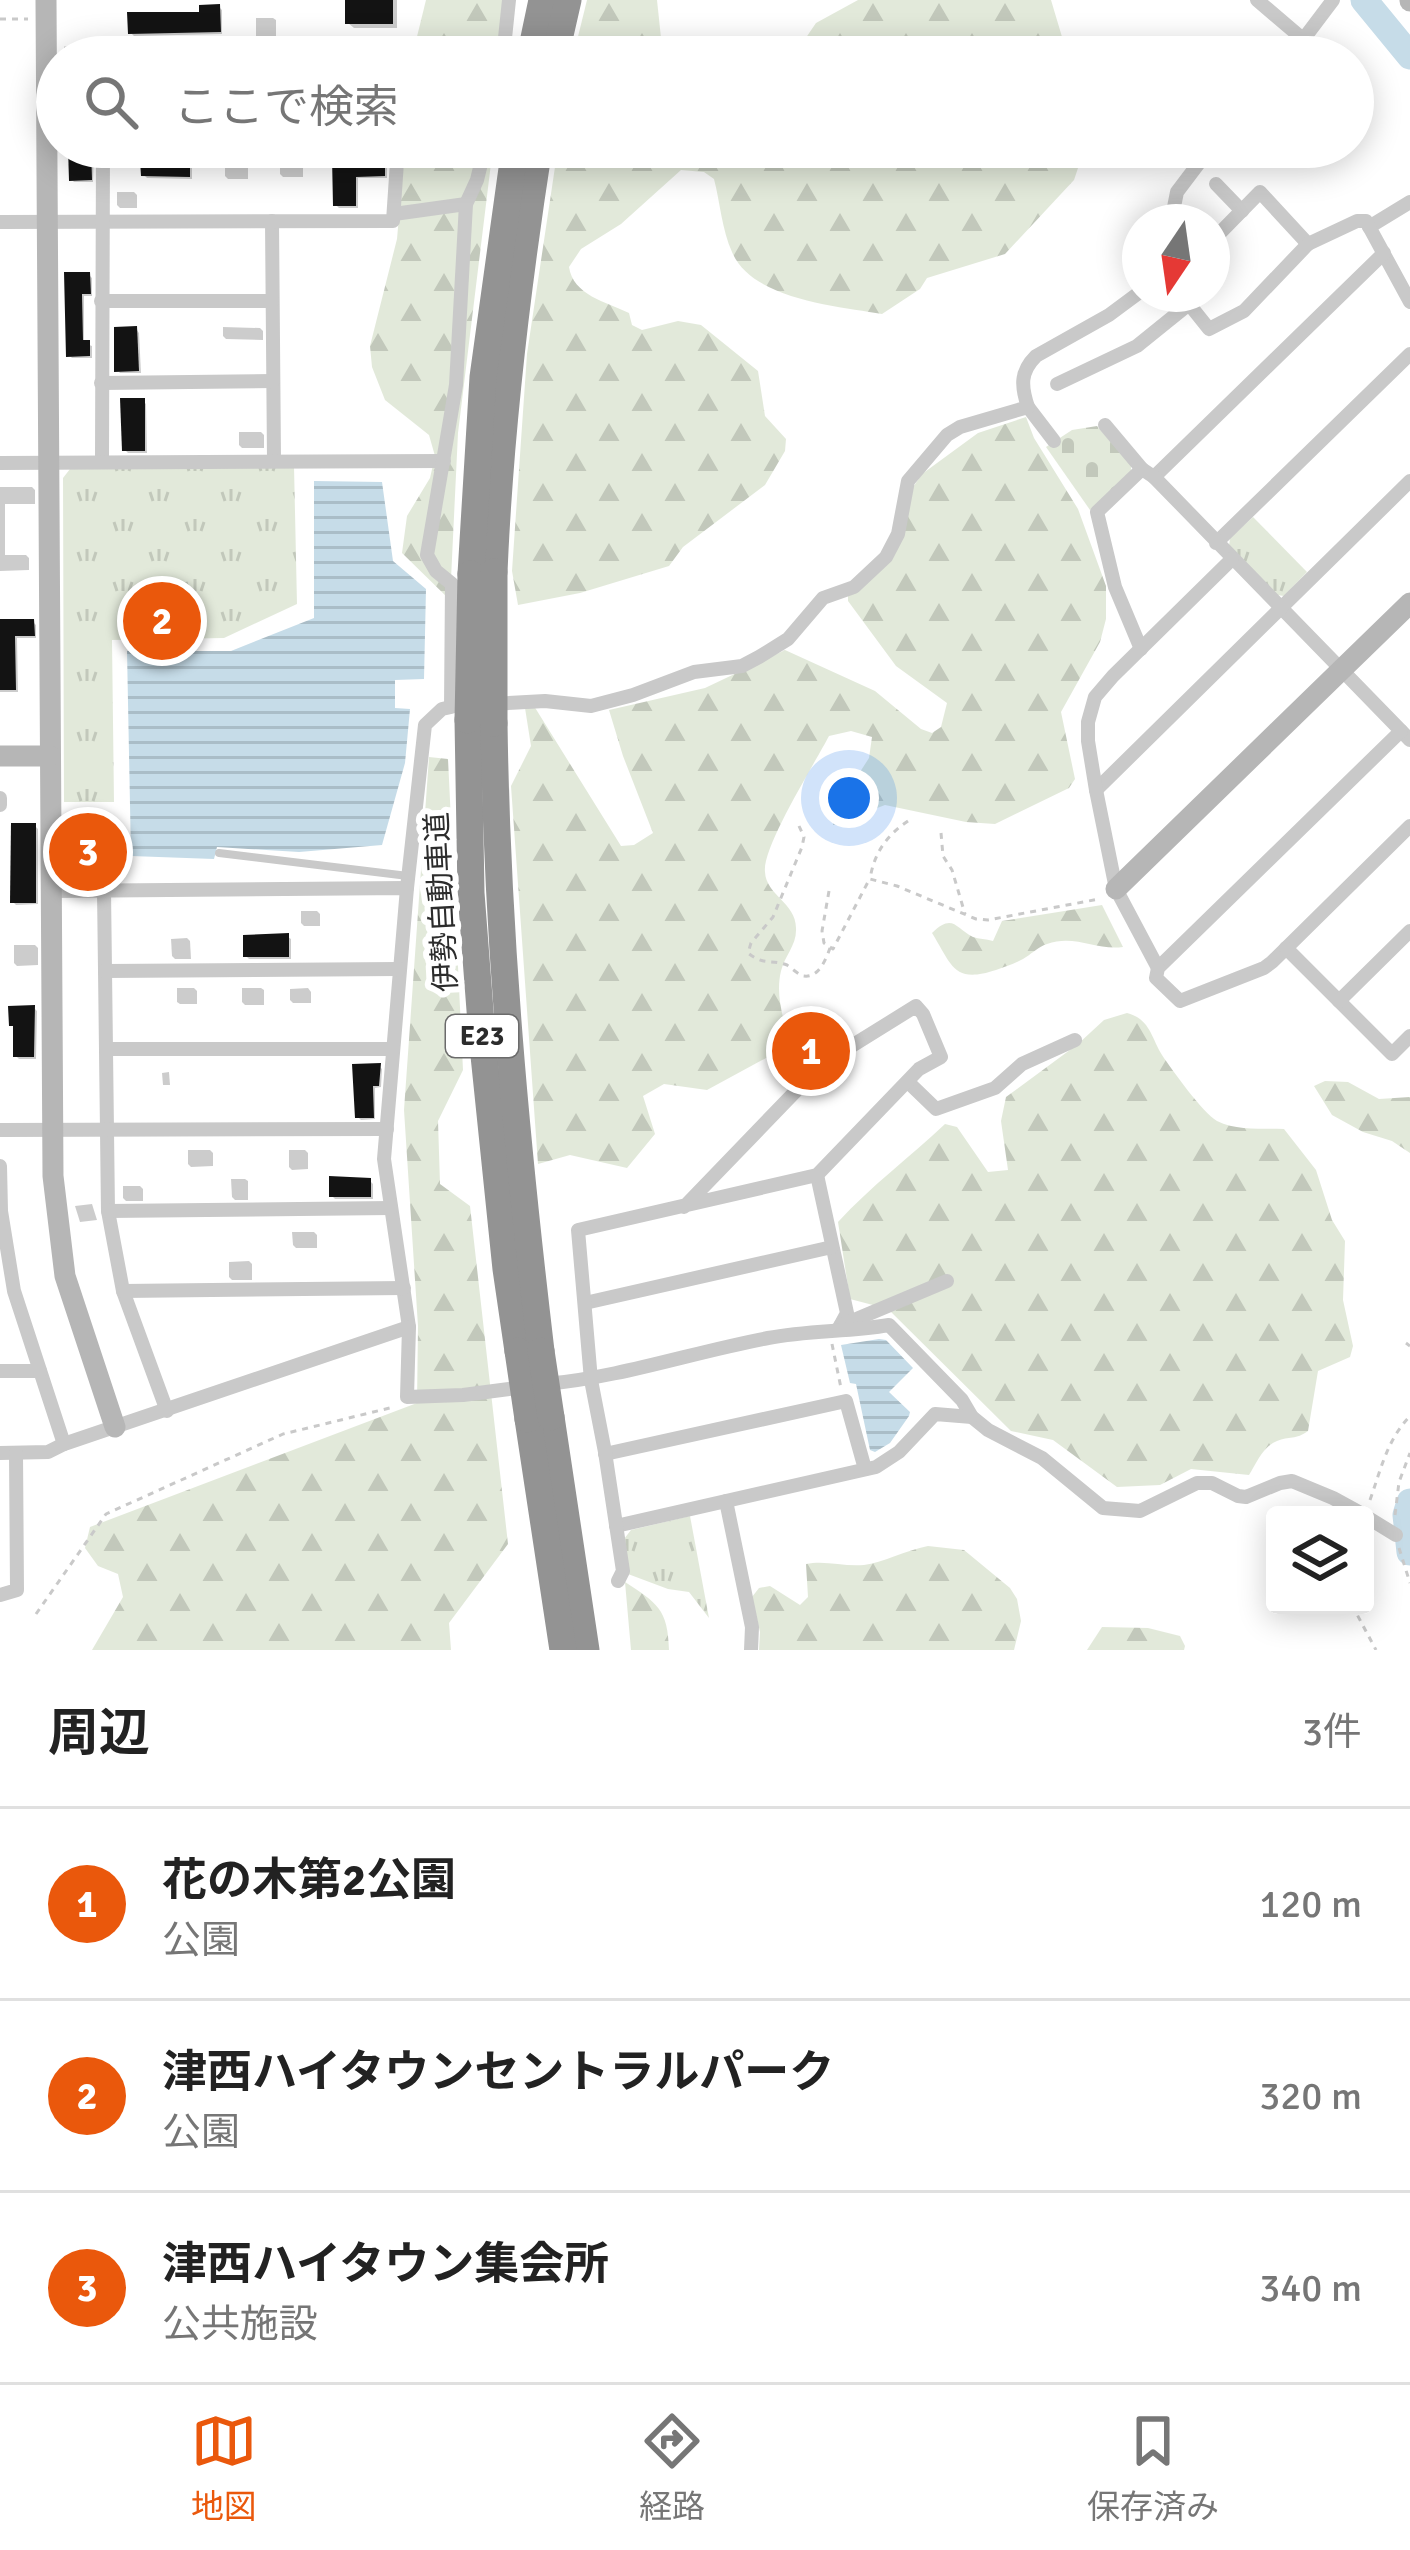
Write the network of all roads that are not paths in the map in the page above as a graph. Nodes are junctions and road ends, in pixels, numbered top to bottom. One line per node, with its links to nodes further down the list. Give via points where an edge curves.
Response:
1 (509, 0): 6 (street)
2 (542, 0): 7 (highway)
3 (568, 0): 8 (highway)
4 (1257, 0): 9 (street)
5 (1334, 0): 10 (street)
6 (505, 36)
7 (534, 36)
8 (560, 36)
9 (1299, 36)
10 (1307, 36)
11 (46, 168): 24 (street)
12 (102, 168): 27 (street)
13 (397, 168): 23 (street)
14 (480, 168): 20 (street)
15 (511, 168): 54 (highway, 伊勢自動車道 / E23, via 483,377)
16 (536, 168): 54 (highway, 伊勢自動車道 / E23)
17 (1195, 168): 21 (street)
18 (1216, 184): 22 (street)
19 (1410, 202): 29 (street)
20 (466, 204): 23 (street); 46 (street)
21 (1175, 204)
22 (1242, 211): 28 (street); 30 (street, via 1260,192)
23 (394, 214): 25 (street, via 393,221)
24 (47, 221): 26 (street); 27 (street); 49 (street)
25 (272, 221): 27 (street); 33 (street)
26 (0, 222)
27 (101, 222): 32 (street)
28 (1230, 223)
29 (1369, 227): 30 (street, via 1357,221); 31 (street)
30 (1308, 244): 37 (street, via 1233,318 1209,328)
31 (1384, 253): 34 (street); 50 (street)
32 (101, 301): 33 (street); 40 (street)
33 (272, 302): 39 (street)
34 (1410, 302)
35 (1122, 305): 42 (street, via 1027,365)
36 (1172, 312): 41 (street, via 1137,346)
37 (1196, 312)
38 (1410, 355): 52 (street)
39 (273, 381): 40 (street); 45 (street)
40 (101, 383): 47 (street)
41 (1057, 384)
42 (1028, 407): 44 (street); 59 (street, via 947,435 904,489 886,557 854,587 823,598 788,639 759,657 591,706 544,701)
43 (1105, 425): 50 (street)
44 (1054, 441)
45 (274, 460): 46 (street); 47 (street)
46 (444, 461): 59 (street, via 428,555 452,584)
47 (102, 462): 49 (street)
48 (0, 463): 49 (street)
49 (49, 463): 62 (street)
50 (1148, 473): 52 (street); 57 (street, via 1097,512 1114,587)
51 (1410, 482): 55 (street)
52 (1216, 543): 53 (street)
53 (1232, 560): 55 (street); 57 (street)
54 (483, 573): 59 (highway, 伊勢自動車道 / E23, bridge)
55 (1280, 608): 58 (street); 63 (street)
56 (1406, 615): 58 (street)
57 (1141, 649): 63 (street, via 1091,708)
58 (1341, 670): 60 (street); 69 (street)
59 (471, 716): 66 (street, via 442,709 425,725); 104 (highway, 伊勢自動車道 / E23, bridge, via 471,893 482,1036 506,1269)
60 (1406, 736): 72 (street)
61 (0, 756): 62 (street)
62 (50, 756): 67 (street)
63 (1096, 790): 69 (street)
64 (1410, 826): 71 (street)
65 (219, 853): 66 (lane)
66 (408, 882): 68 (street); 73 (street)
67 (52, 890): 68 (street); 84 (street)
68 (104, 890): 74 (street)
69 (1117, 892): 72 (street)
70 (1410, 931): 75 (street)
71 (1286, 948): 72 (street, via 1264,968 1180,1001 1156,978); 75 (street)
72 (1158, 968)
73 (399, 969): 74 (street); 79 (street)
74 (105, 971): 78 (street)
75 (1339, 1001): 76 (street, via 1392,1054)
76 (1410, 1036)
77 (1075, 1040): 80 (street, via 1022,1064 995,1088 936,1109)
78 (106, 1049): 79 (street); 83 (street)
79 (393, 1049): 81 (street)
80 (908, 1082): 86 (street); 87 (street, via 941,1058 916,1006 821,1065)
81 (387, 1129): 83 (street); 88 (street)
82 (0, 1130): 84 (street)
83 (106, 1130): 84 (street); 90 (street)
84 (52, 1131): 105 (street, via 65,1276)
85 (0, 1166): 89 (street)
86 (817, 1175): 87 (street); 91 (street)
87 (684, 1207): 96 (street, via 578,1230)
88 (391, 1208): 90 (street); 93 (street)
89 (1, 1211): 94 (street)
90 (108, 1211): 95 (street)
91 (832, 1246): 96 (street); 98 (street, via 847,1313)
92 (947, 1281): 98 (street)
93 (404, 1288): 95 (street); 97 (street)
94 (7, 1291): 100 (street)
95 (123, 1291): 102 (street)
96 (585, 1303): 101 (street)
97 (409, 1327): 101 (street, via 407,1396); 102 (street)
98 (834, 1333): 101 (street, via 770,1337); 103 (street, via 889,1325)
99 (0, 1371): 100 (street)
100 (40, 1371): 106 (street)
101 (591, 1380): 108 (street)
102 (166, 1411): 105 (street)
103 (972, 1417): 109 (street, via 934,1414 890,1459); 111 (street, via 1110,1510 1139,1511 1197,1483 1246,1497 1292,1481)
104 (540, 1418): 117 (highway, 伊勢自動車道); 118 (highway, 伊勢自動車道)
105 (115, 1426): 106 (street)
106 (64, 1444): 107 (street)
107 (8, 1453): 116 (street, via 17,1590)
108 (605, 1454): 109 (street, via 846,1400); 113 (street)
109 (865, 1469): 110 (street)
110 (726, 1501): 113 (street); 119 (street)
111 (1348, 1506)
112 (1374, 1521): 114 (street)
113 (616, 1526): 115 (street)
114 (1396, 1534)
115 (618, 1581)
116 (0, 1594)
117 (563, 1650)
118 (586, 1650)
119 (752, 1650)

